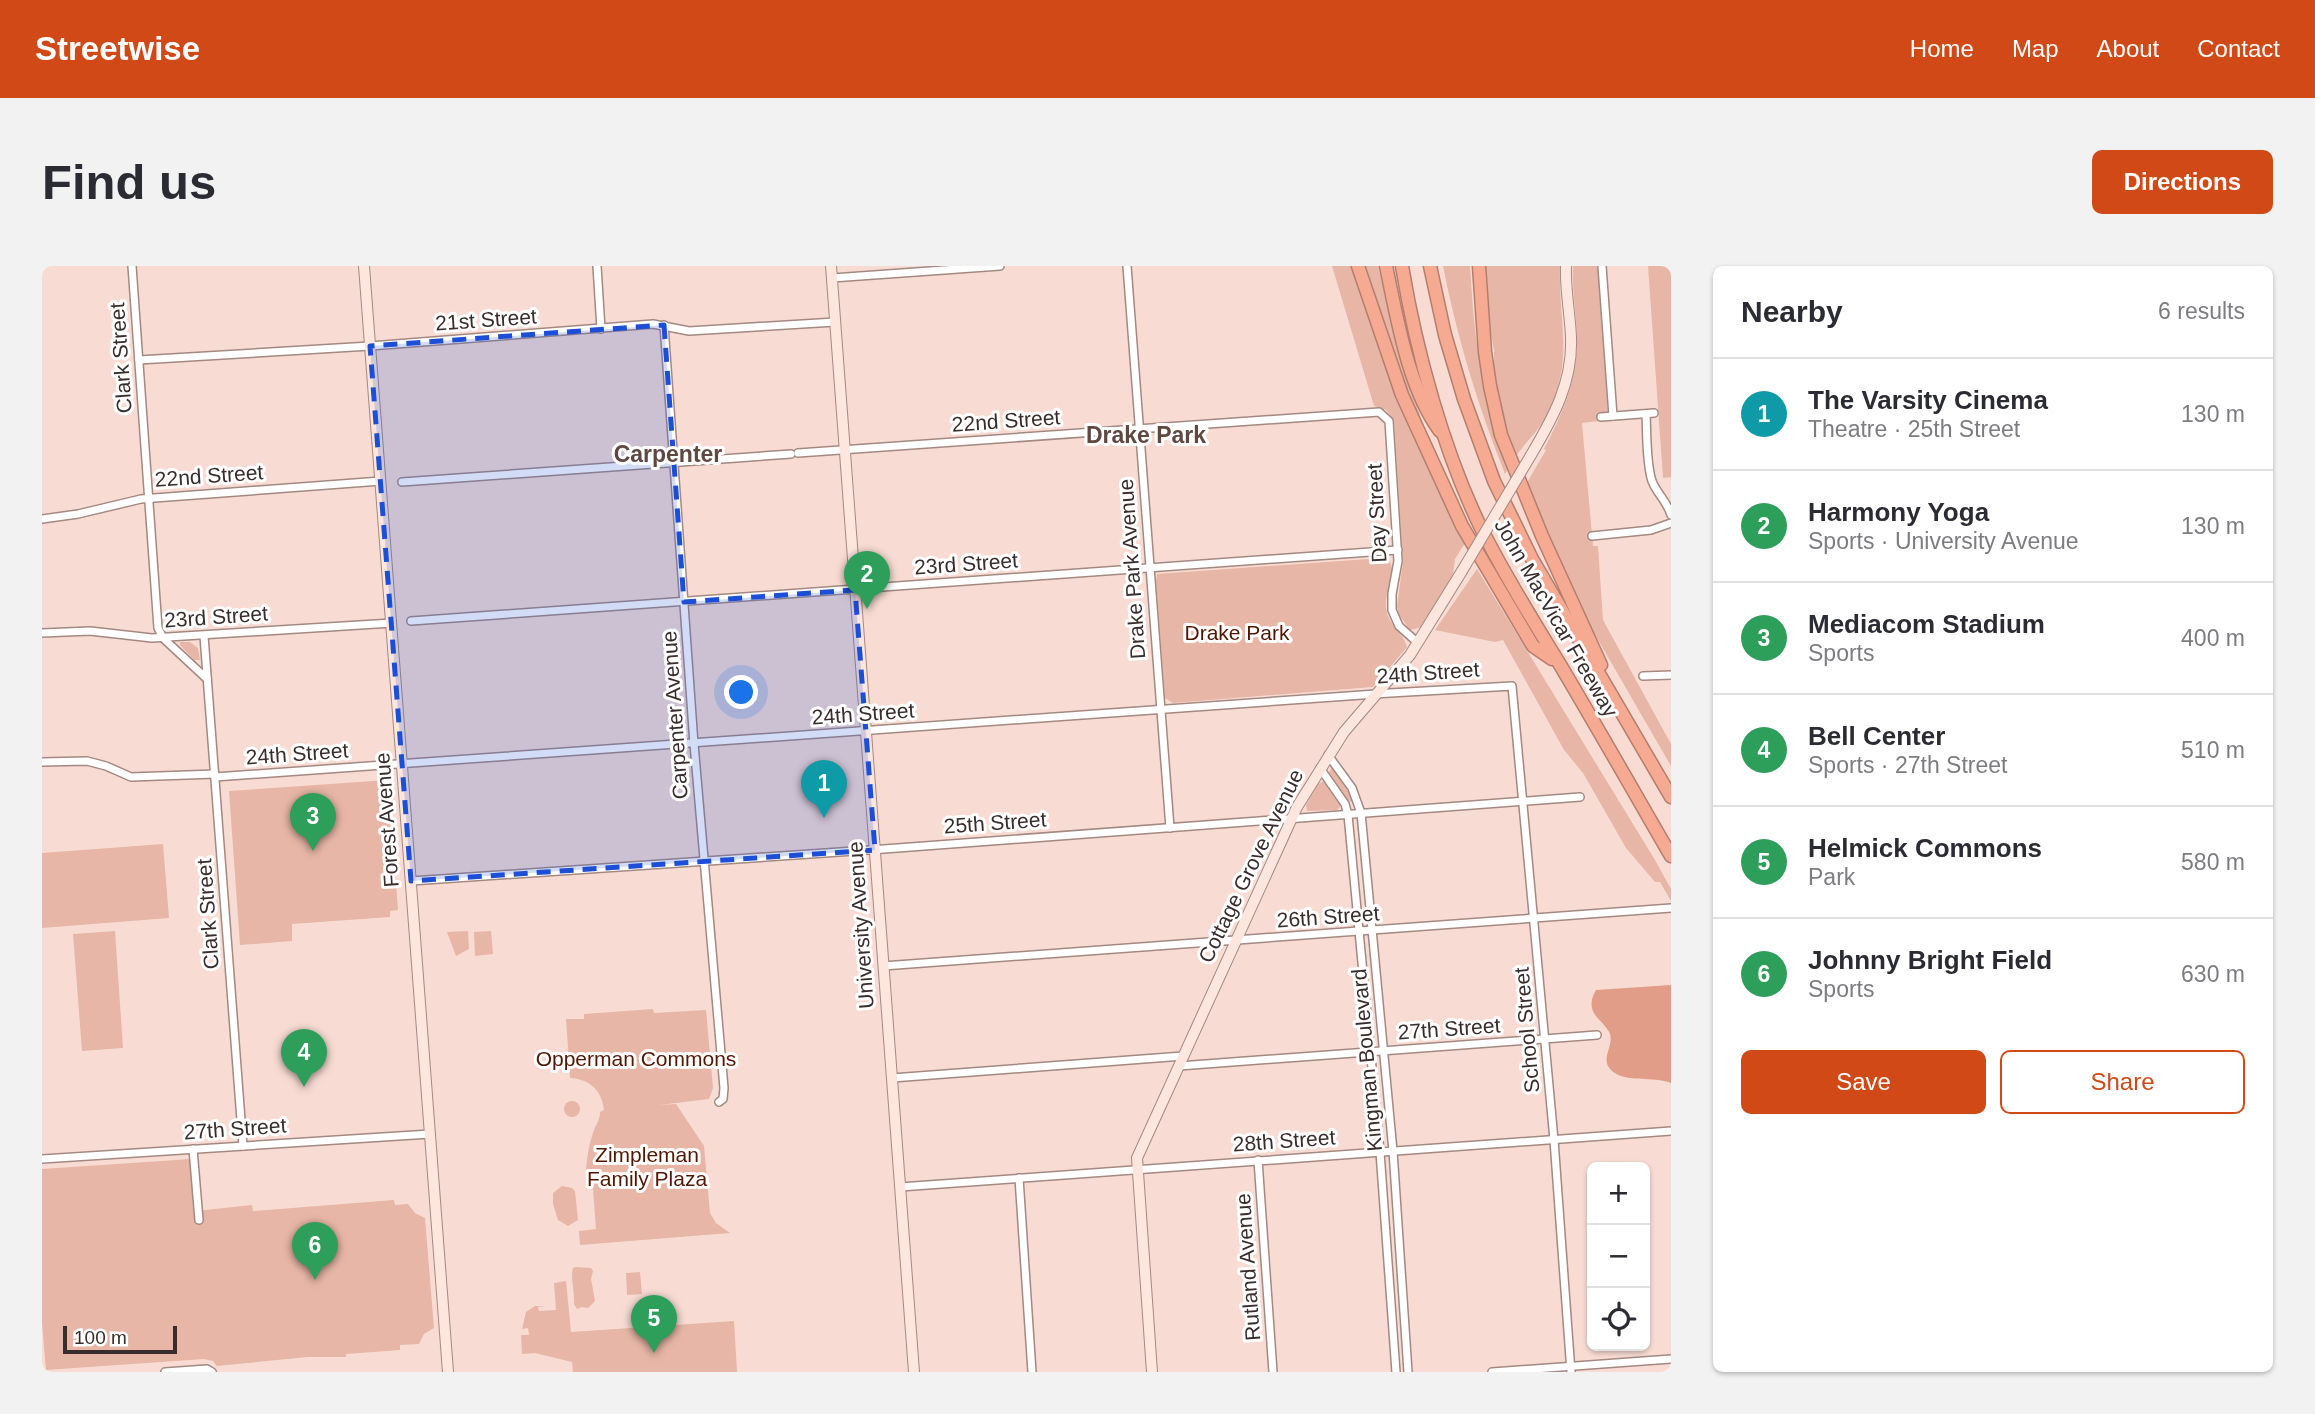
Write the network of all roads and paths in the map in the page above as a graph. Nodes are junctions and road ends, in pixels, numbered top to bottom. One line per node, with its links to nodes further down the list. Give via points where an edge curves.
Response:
1 (132, 266): 19 (street, Clark Street)
2 (365, 266): 18 (main road, Forest Avenue)
3 (597, 266): 17 (street)
4 (831, 266): 14 (main road, University Avenue)
5 (1000, 266): 14 (street)
6 (1127, 266): 23 (street, Drake Park Avenue)
7 (1358, 266): 44 (highway, via 1402,395 1462,526 1533,646)
8 (1387, 266): 24 (highway, via 1422,400)
9 (1402, 266): 24 (highway, John MacVicar Freeway, via 1421,356)
10 (1430, 266): 51 (highway, John MacVicar Freeway, via 1464,399 1494,481 1532,559)
11 (1479, 266): 51 (highway, via 1485,352 1501,435)
12 (1566, 266): 43 (main road, Cottage Grove Avenue, bridge, via 1571,335 1568,374 1555,413)
13 (1602, 266): 21 (street)
14 (832, 278): 15 (main road, University Avenue)
15 (835, 322): 16 (street, 21st Street, via 690,331); 25 (main road, University Avenue)
16 (664, 325): 17 (street, 21st Street); 26 (street, Carpenter Avenue)
17 (601, 329): 18 (street, 21st Street)
18 (370, 346): 19 (street, 21st Street); 27 (main road, Forest Avenue)
19 (139, 360): 29 (street, Clark Street)
20 (1382, 414): 23 (street, 22nd Street); 34 (street, Day Street, via 1389,421)
21 (1613, 416): 22 (street); 30 (street, via 1650,414 1651,476)
22 (1601, 417)
23 (1139, 428): 25 (street, 22nd Street); 35 (street, Drake Park Avenue)
24 (1447, 440): 44 (highway, John MacVicar Freeway, via 1481,528 1523,608)
25 (844, 450): 26 (street, 22nd Street); 36 (main road, University Avenue)
26 (674, 462): 28 (street, 22nd Street); 37 (street, Carpenter Avenue)
27 (381, 481): 29 (street, 22nd Street); 39 (main road, Forest Avenue)
28 (402, 482)
29 (149, 498): 31 (street, 22nd Street); 42 (street, Clark Street, via 158,628)
30 (1671, 515)
31 (42, 519)
32 (1671, 523): 33 (street, via 1651,530)
33 (1592, 536)
34 (1398, 550): 35 (street, 23rd Street); 43 (street, Day Street, via 1392,610 1399,626)
35 (1150, 569): 36 (street, 23rd Street); 50 (street, Drake Park Avenue)
36 (855, 590): 37 (street, 23rd Street); 52 (main road, University Avenue)
37 (684, 602): 38 (street, 23rd Street); 53 (street, Carpenter Avenue)
38 (411, 621)
39 (392, 623): 41 (street, 23rd Street); 56 (main road, Forest Avenue)
40 (42, 633): 42 (street, 23rd Street, via 90,631)
41 (204, 636): 42 (street, 23rd Street); 47 (street, Clark Street)
42 (163, 638): 47 (street)
43 (1418, 643): 49 (main road, Cottage Grove Avenue)
44 (1559, 663): 67 (highway, John MacVicar Freeway)
45 (1671, 675): 46 (street)
46 (1643, 676)
47 (208, 679): 58 (street, Clark Street)
48 (1512, 686): 49 (street, 24th Street); 61 (street, School Street)
49 (1377, 694): 50 (street, 24th Street); 54 (main road, Cottage Grove Avenue)
50 (1161, 710): 52 (street, 24th Street); 65 (street, Drake Park Avenue)
51 (1630, 729): 60 (highway, John MacVicar Freeway)
52 (866, 732): 53 (street, 24th Street); 66 (main road, University Avenue)
53 (694, 744): 56 (street, 24th Street); 68 (street, Carpenter Avenue)
54 (1328, 755): 57 (main road, Cottage Grove Avenue); 62 (street, Kingman Boulevard, via 1352,788)
55 (42, 762): 58 (street, 24th Street, via 87,761 144,778)
56 (402, 764): 58 (street, 24th Street); 69 (main road, Forest Avenue)
57 (1320, 768): 63 (street, Kingman Boulevard); 64 (main road, Cottage Grove Avenue)
58 (215, 775): 88 (street, Clark Street)
59 (1580, 797): 61 (street, 25th Street)
60 (1671, 797)
61 (1524, 801): 62 (street, 25th Street); 73 (street, School Street)
62 (1361, 813): 63 (street, 25th Street); 74 (street, Kingman Boulevard)
63 (1348, 815): 64 (street, 25th Street); 75 (street, Kingman Boulevard)
64 (1291, 819): 65 (street, 25th Street); 76 (main road, Cottage Grove Avenue)
65 (1170, 828): 66 (street, 25th Street)
66 (874, 850): 68 (street, 25th Street); 77 (main road, University Avenue)
67 (1671, 856)
68 (704, 861): 69 (street, 25th Street); 84 (street, Carpenter Avenue, via 724,1088)
69 (411, 881): 86 (main road, Forest Avenue)
70 (1648, 900): 72 (street)
71 (1671, 908): 72 (street, 26th Street)
72 (1649, 909): 73 (street, 26th Street)
73 (1534, 918): 74 (street, 26th Street); 79 (street, School Street)
74 (1373, 931): 75 (street, 26th Street); 80 (street, Kingman Boulevard)
75 (1359, 932): 76 (street, 26th Street); 81 (street, Kingman Boulevard)
76 (1235, 941): 77 (street, 26th Street); 82 (main road, Cottage Grove Avenue)
77 (883, 966): 83 (main road, University Avenue)
78 (1597, 1035): 79 (street, 27th Street)
79 (1545, 1039): 80 (street, 27th Street); 87 (street, School Street)
80 (1384, 1051): 81 (street, 27th Street); 90 (street, Kingman Boulevard)
81 (1371, 1052): 82 (street, 27th Street); 91 (street, Kingman Boulevard)
82 (1181, 1061): 83 (street, 27th Street); 94 (main road, Cottage Grove Avenue, via 1137,1158)
83 (892, 1078): 96 (main road, University Avenue)
84 (719, 1102)
85 (1671, 1131): 87 (street, 28th Street)
86 (430, 1133): 88 (street, 27th Street); 102 (main road, Forest Avenue)
87 (1555, 1140): 90 (street, 28th Street); 99 (street, School Street)
88 (243, 1146): 89 (street, 27th Street)
89 (193, 1149): 92 (street, 27th Street); 97 (street)
90 (1393, 1151): 91 (street, 28th Street); 108 (street, Kingman Boulevard)
91 (1380, 1152): 93 (street, 28th Street); 107 (street, Kingman Boulevard)
92 (42, 1158)
93 (1258, 1160): 94 (street, 28th Street); 106 (street, Rutland Avenue)
94 (1138, 1169): 95 (street, 28th Street); 105 (main road, Cottage Grove Avenue)
95 (1019, 1178): 96 (street, 28th Street); 104 (street)
96 (900, 1187): 103 (main road, University Avenue)
97 (199, 1220)
98 (1671, 1359): 99 (street)
99 (1570, 1369): 109 (street)
100 (165, 1372): 101 (street)
101 (212, 1372)
102 (448, 1372)
103 (914, 1372)
104 (1032, 1372)
105 (1152, 1372)
106 (1273, 1372)
107 (1396, 1372)
108 (1408, 1372)
109 (1492, 1372)

